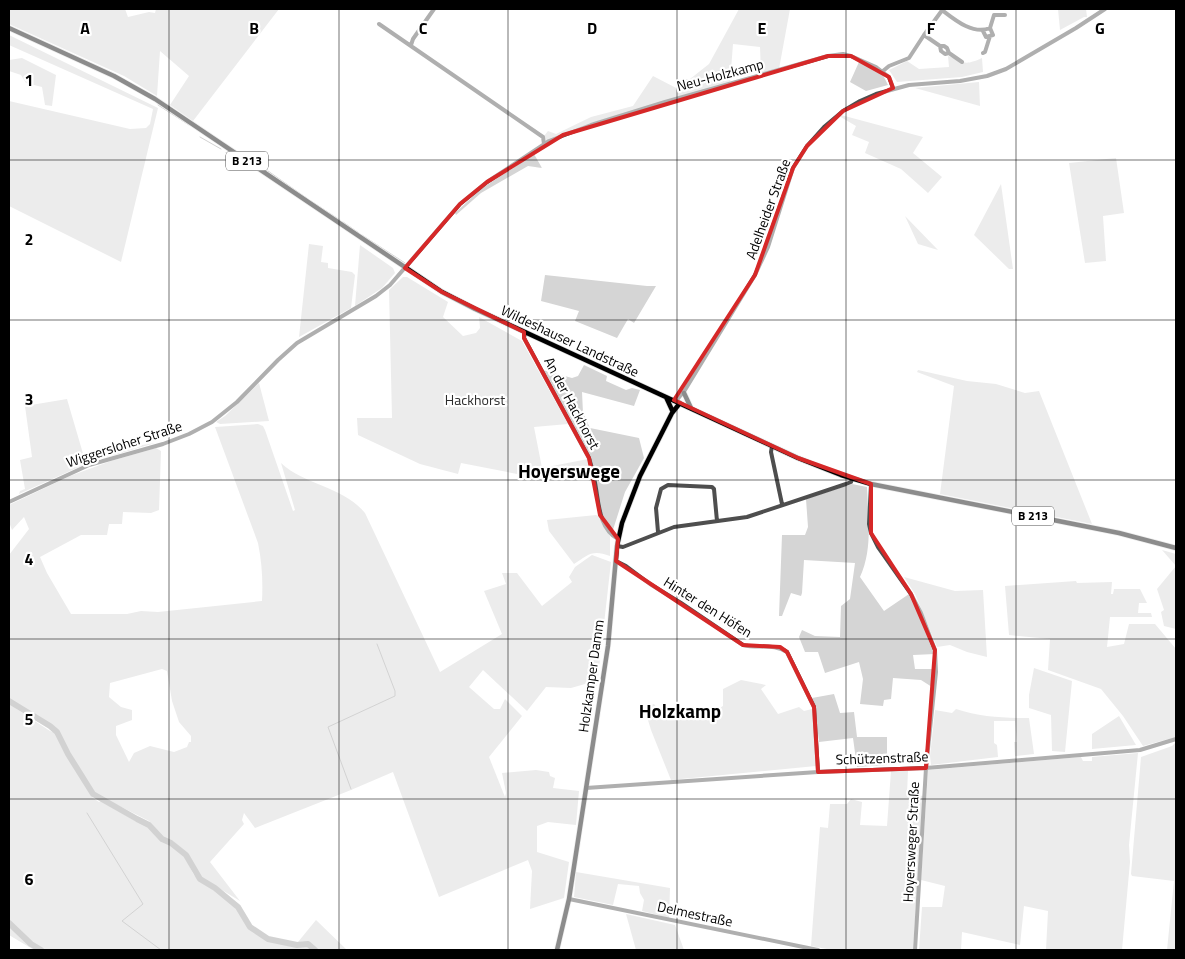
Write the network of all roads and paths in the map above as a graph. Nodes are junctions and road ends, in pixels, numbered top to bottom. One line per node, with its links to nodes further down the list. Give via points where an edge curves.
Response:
1 (434, 9): 11 (street)
2 (1105, 9): 15 (street, Adelheider Straße, via 1006,69 960,81)
3 (943, 10): 8 (street, via 961,25); 9 (street)
4 (1005, 15): 7 (street, via 994,15)
5 (379, 24): 11 (street)
6 (9, 28): 17 (main road, Wildeshauser Landstraße / B 213, via 114,76 155,100)
7 (990, 28): 8 (street); 10 (street, via 993,35)
8 (983, 31): 10 (street, via 986,38)
9 (924, 35): 13 (street, via 940,46 944,54 949,53); 14 (street, via 909,58)
10 (990, 36): 12 (street)
11 (411, 45): 16 (street, via 543,137)
12 (983, 52)
13 (962, 62)
14 (883, 71): 15 (street); 16 (street, Neu-Holzkamp, via 851,56 828,56 665,102 562,135)
15 (894, 88): 19 (street, Adelheider Straße, via 843,111 807,146 793,168 768,247 755,275)
16 (544, 144): 17 (street, Neu-Holzkamp, via 460,204)
17 (405, 268): 18 (main road, Wildeshauser Landstraße / B 213, via 442,292); 27 (street, Wiggersloher Straße, via 376,296 297,343 212,422 163,444 89,465)
18 (525, 332): 20 (main road, Wildeshauser Landstraße / B 213); 31 (street, An der Hackhorst, via 525,340 589,458 600,515 611,534)
19 (684, 391): 21 (street, Adelheider Straße); 22 (main road)
20 (666, 397): 21 (main road, Wildeshauser Landstraße / B 213); 23 (main road)
21 (678, 402): 22 (main road, Wildeshauser Landstraße / B 213); 23 (main road, Holzkamper Damm)
22 (690, 408): 24 (main road, Wildeshauser Landstraße / B 213)
23 (672, 412): 31 (main road, Holzkamper Damm, via 635,487)
24 (772, 446): 25 (main road, Wildeshauser Landstraße / B 213); 28 (street)
25 (852, 479): 26 (main road, Wildeshauser Landstraße / B 213); 28 (street, via 846,484)
26 (871, 484): 33 (main road, Wildeshauser Landstraße / B 213, via 1119,533); 36 (street, Hoyersweger Straße, via 871,533 911,594 935,650 936,672)
27 (9, 502)
28 (782, 504): 29 (street, via 747,516)
29 (717, 521): 30 (street); 30 (street, via 712,487 668,485 662,489 656,508)
30 (658, 532): 32 (street, via 623,547)
31 (618, 539): 32 (main road, Holzkamper Damm)
32 (618, 546): 34 (main road, Holzkamper Damm)
33 (1176, 548)
34 (616, 561): 37 (street, Hinter den Höfen, via 743,645 780,647 787,652 814,707); 38 (main road, Holzkamper Damm, via 608,646)
35 (1176, 739): 36 (street, Schützenstraße, via 1140,750)
36 (926, 768): 37 (street, Schützenstraße); 42 (street, Hoyersweger Straße)
37 (818, 772): 38 (street, Schützenstraße)
38 (586, 788): 39 (main road, Holzkamper Damm)
39 (569, 899): 40 (main road, Holzkamper Damm); 41 (street, Delmestraße)
40 (557, 950)
41 (818, 950)
42 (915, 950)

